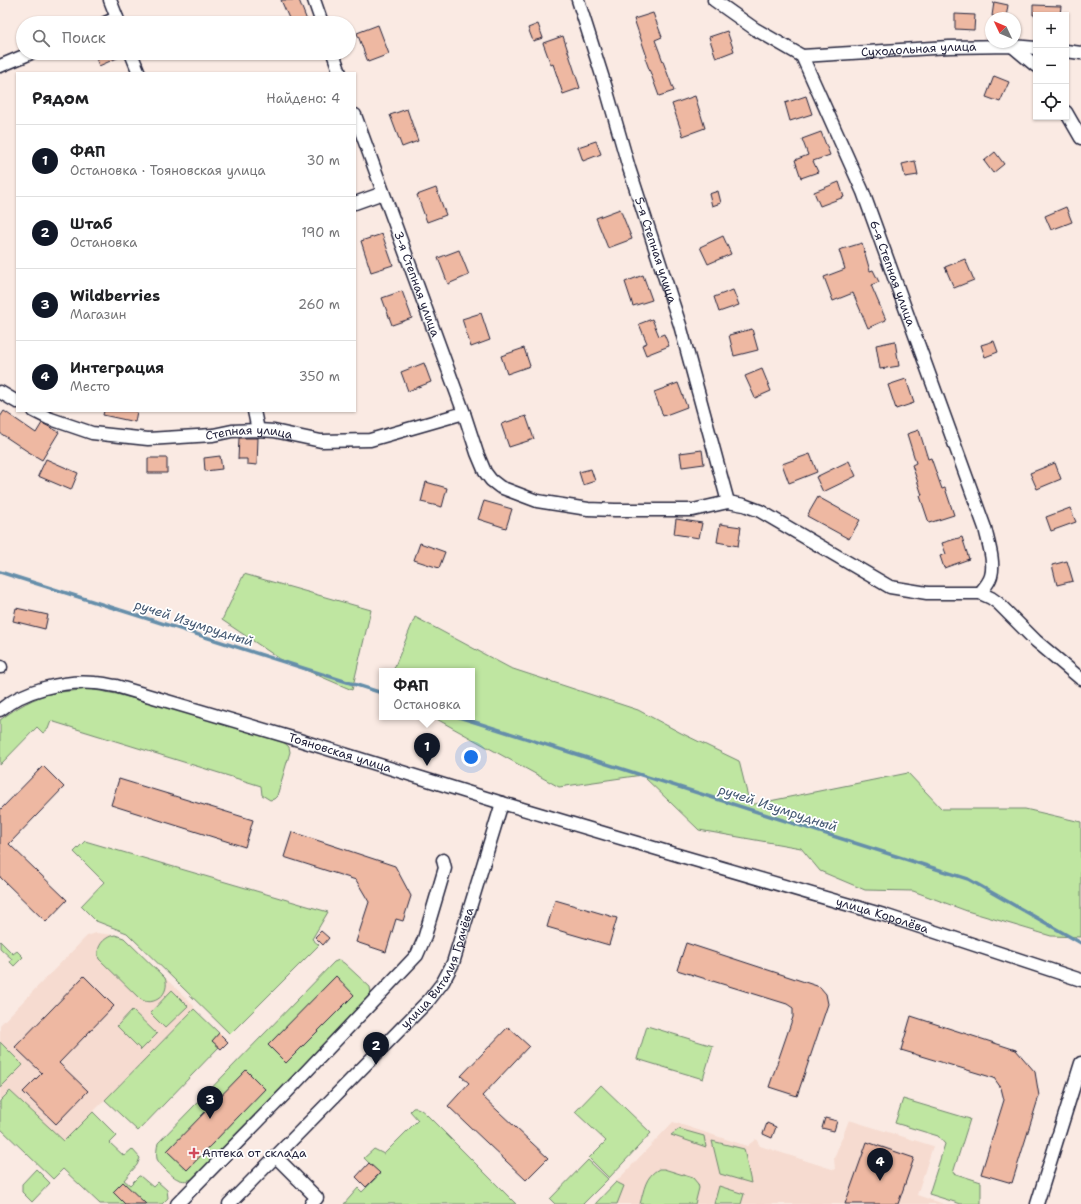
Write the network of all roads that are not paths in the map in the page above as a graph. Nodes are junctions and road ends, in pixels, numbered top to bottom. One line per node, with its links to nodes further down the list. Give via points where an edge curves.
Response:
1 (110, 0): 5 (street)
2 (314, 0): 6 (street)
3 (578, 0): 32 (street, 5-я Степная улица, via 680,325)
4 (714, 0): 13 (street, via 755,29)
5 (116, 16)
6 (320, 16)
7 (985, 46): 13 (street, Суходольная улица)
8 (1021, 47): 10 (street, Суходольная улица)
9 (1014, 48): 17 (street)
10 (1033, 48)
11 (1069, 51): 12 (street)
12 (1081, 53)
13 (802, 56): 33 (street, 6-я Степная улица, via 863,192 985,528 992,555 991,576)
14 (16, 59): 18 (street)
15 (134, 60): 19 (street)
16 (335, 60): 20 (street)
17 (1033, 64)
18 (0, 66)
19 (139, 72)
20 (340, 72)
21 (1069, 117): 23 (street)
22 (356, 118): 24 (street, 3-я Степная улица)
23 (1081, 138)
24 (383, 193): 25 (street); 30 (street, 3-я Степная улица)
25 (356, 203)
26 (0, 392): 27 (street)
27 (16, 401)
28 (36, 412): 31 (street, Степная улица, via 92,433 148,439)
29 (254, 412): 31 (street)
30 (464, 413): 31 (street, Степная улица, via 370,440 322,441); 32 (street, 3-я Степная улица, via 477,453 491,480 500,487 537,500 588,509 615,510 693,510)
31 (258, 430)
32 (728, 502): 33 (street, via 760,511 890,587 927,593)
33 (980, 593): 34 (street, via 998,603 1036,641)
34 (1081, 680)
35 (0, 710): 36 (street, Тояновская улица, via 21,696 59,684 75,682 116,686)
36 (502, 803): 37 (street, Тояновская улица); 41 (street, улица Виталия Грачёва, via 453,963 443,982 430,1000)
37 (681, 856): 39 (street, улица Королёва, via 884,915)
38 (443, 860): 42 (street, via 445,868 417,955)
39 (1081, 980)
40 (1081, 1063): 45 (street)
41 (276, 1156): 43 (street, улица Виталия Грачёва); 44 (street, via 317,1198)
42 (177, 1204)
43 (229, 1204)
44 (311, 1204)
45 (1037, 1204)

